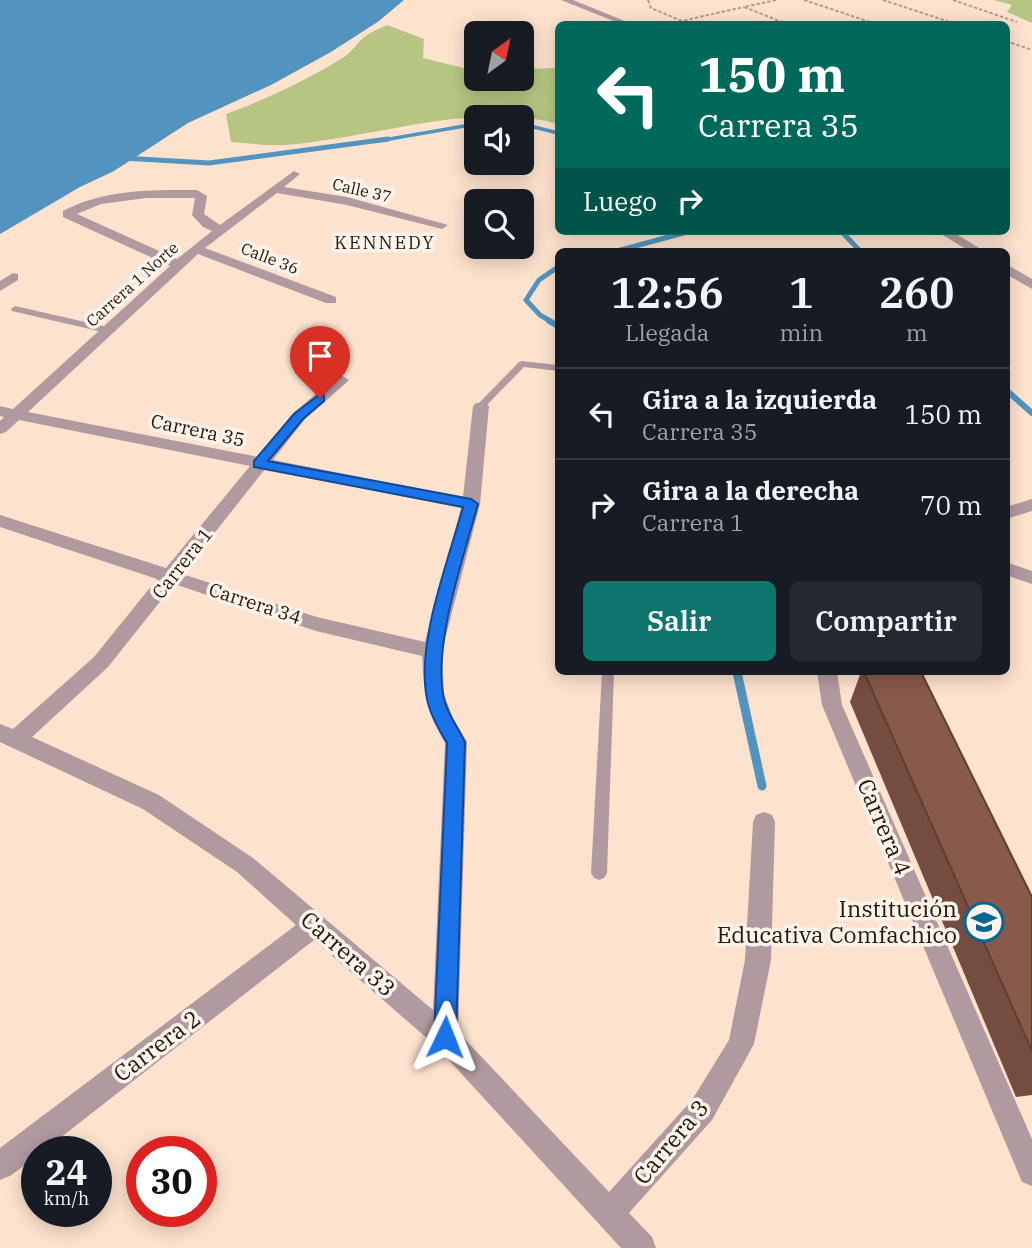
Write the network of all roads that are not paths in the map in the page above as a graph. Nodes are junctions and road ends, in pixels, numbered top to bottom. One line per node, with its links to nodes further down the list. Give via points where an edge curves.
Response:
1 (565, 0): 2 (street)
2 (591, 5): 3 (street)
3 (622, 21)
4 (294, 174): 5 (street, Carrera 1 Norte)
5 (274, 189): 6 (street, Calle 37, via 347,201); 7 (street, Carrera 1 Norte)
6 (442, 225)
7 (221, 230): 10 (street, Carrera 1 Norte); 11 (street, via 198,215 201,196 197,194 126,194 85,202 67,214)
8 (949, 235): 9 (street)
9 (974, 248)
10 (196, 249): 11 (street, Carrera 1 Norte); 16 (street, Calle 36)
11 (179, 265): 18 (street, Carrera 1 Norte)
12 (1010, 271): 14 (street)
13 (13, 277): 15 (street)
14 (1032, 285)
15 (0, 287)
16 (331, 300)
17 (15, 309): 18 (lane)
18 (107, 330): 22 (street, Carrera 1 Norte)
19 (555, 368): 21 (lane, via 522,365)
20 (341, 380): 24 (street, Carrera 1, via 299,416)
21 (481, 406): 25 (street)
22 (8, 412): 23 (street, Carrera 1 Norte); 24 (street, Carrera 35)
23 (0, 429)
24 (259, 464): 25 (street, Carrera 35); 30 (street, Carrera 1)
25 (471, 504): 32 (street)
26 (1032, 505): 27 (street)
27 (1010, 512)
28 (0, 521): 30 (street, Carrera 34)
29 (1010, 570): 31 (street)
30 (172, 576): 32 (street, Carrera 34, via 317,624); 35 (street, Carrera 1, via 101,662)
31 (1032, 578)
32 (432, 651): 39 (street, via 434,695 456,742)
33 (608, 675): 37 (lane)
34 (827, 675): 40 (street, Carrera 4, via 832,705)
35 (8, 736): 38 (street, Carrera 33, via 151,802 246,865)
36 (764, 822): 42 (street, Carrera 3, via 758,960 741,1044 702,1110)
37 (599, 873)
38 (314, 926): 39 (street, Carrera 33); 41 (street, Carrera 2)
39 (445, 1037): 42 (street, Carrera 33)
40 (1029, 1157)
41 (0, 1167)
42 (610, 1213): 43 (street, Carrera 33)
43 (641, 1248)

